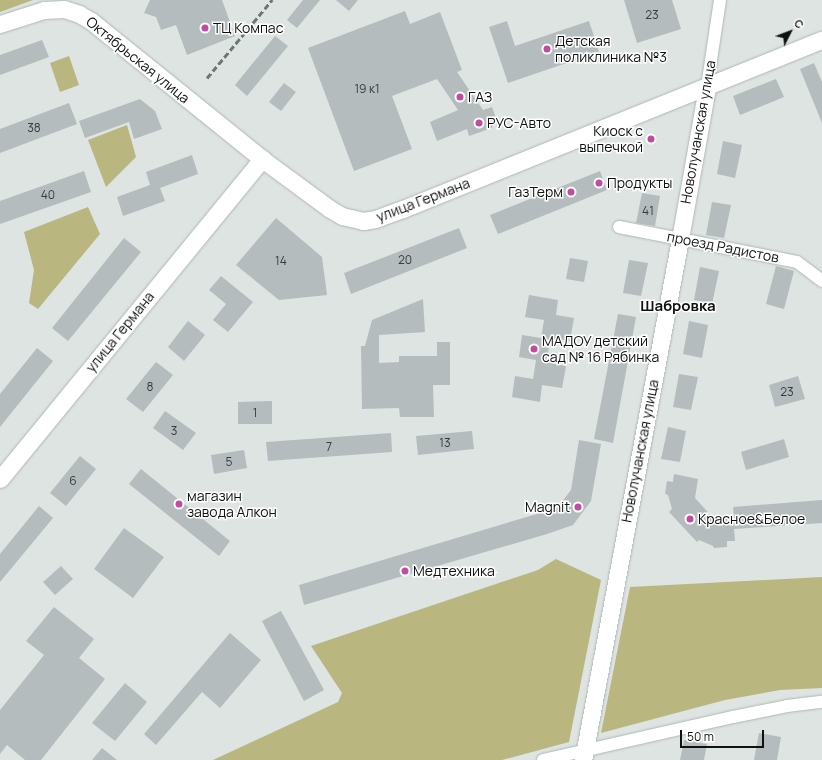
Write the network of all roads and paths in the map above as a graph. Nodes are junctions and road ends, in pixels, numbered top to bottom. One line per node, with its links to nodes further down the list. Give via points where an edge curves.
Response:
1 (720, 0): 4 (street, Новолучанская улица)
2 (0, 24): 5 (street, Октябрьская улица, via 44,10 64,9 79,14)
3 (822, 40): 4 (street, улица Германа)
4 (706, 87): 5 (street, улица Германа, via 403,209 369,220 349,219 335,213); 7 (street, Новолучанская улица)
5 (262, 159): 9 (street, улица Германа)
6 (619, 227): 7 (street, проезд Радистов)
7 (680, 238): 8 (street, проезд Радистов, via 796,262); 11 (street, Новолучанская улица)
8 (822, 281)
9 (0, 478)
10 (822, 702): 11 (street, via 786,706 733,717)
11 (584, 755): 12 (street)
12 (543, 760)

